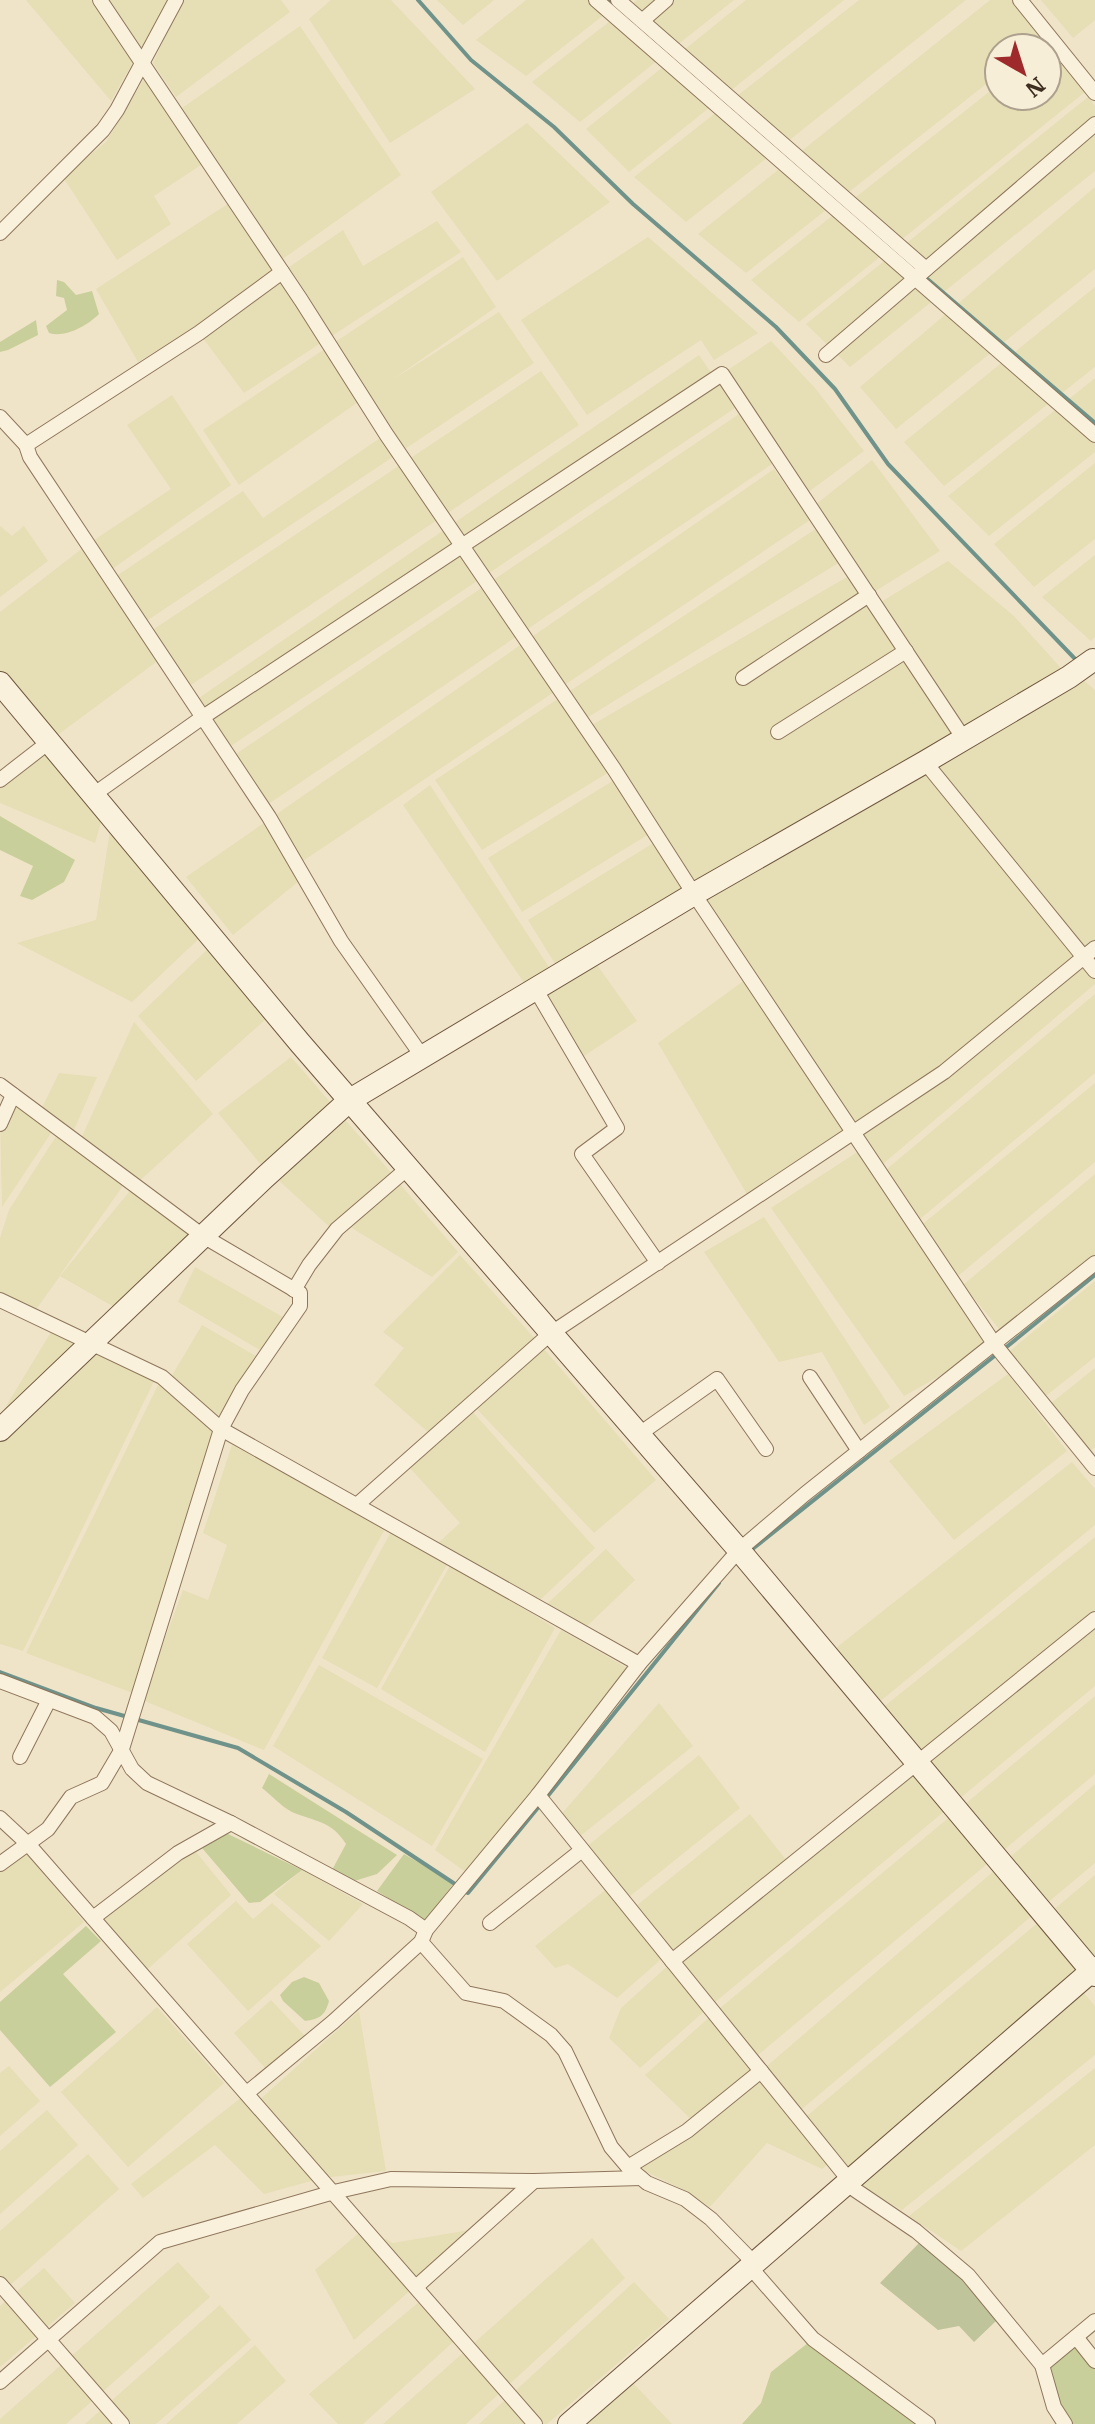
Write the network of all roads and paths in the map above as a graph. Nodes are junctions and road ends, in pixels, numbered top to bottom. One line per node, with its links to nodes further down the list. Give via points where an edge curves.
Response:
1 (100, 0): 8 (street)
2 (176, 0): 8 (street)
3 (596, 0): 13 (street)
4 (618, 0): 7 (street)
5 (666, 0): 7 (street)
6 (1020, 0): 9 (street)
7 (642, 21): 13 (street)
8 (142, 63): 11 (street, via 103,130); 12 (street)
9 (1095, 93)
10 (1095, 124): 13 (street)
11 (0, 233)
12 (282, 272): 17 (street, via 199,333); 18 (street)
13 (920, 274): 14 (street); 16 (street)
14 (826, 355)
15 (0, 417): 17 (street)
16 (1095, 435)
17 (26, 445): 24 (street)
18 (463, 546): 19 (street, via 722,374); 24 (street); 31 (street)
19 (869, 595): 20 (street); 22 (street)
20 (906, 651): 25 (street); 26 (street)
21 (1088, 664): 26 (street)
22 (743, 678)
23 (0, 683): 27 (street)
24 (203, 717): 30 (street); 35 (street, via 341,941)
25 (778, 732)
26 (964, 739): 28 (street)
27 (49, 742): 29 (street); 30 (street)
28 (925, 762): 31 (street); 32 (street)
29 (0, 780)
30 (93, 795): 38 (street)
31 (694, 894): 34 (street); 40 (street)
32 (1089, 952): 33 (street); 40 (street, via 944,1072)
33 (1095, 971)
34 (536, 990): 35 (street); 43 (street, via 617,1128 582,1154)
35 (422, 1056): 38 (street)
36 (0, 1085): 37 (street)
37 (13, 1095): 39 (street); 42 (street)
38 (350, 1100): 41 (street); 42 (street)
39 (0, 1124)
40 (853, 1133): 43 (street); 49 (street)
41 (408, 1168): 45 (street, via 337,1229); 47 (street)
42 (203, 1236): 45 (street); 48 (street)
43 (658, 1263): 47 (street)
44 (1095, 1263): 49 (street)
45 (294, 1290): 51 (street, via 300,1293 300,1306)
46 (0, 1300): 48 (street)
47 (550, 1334): 53 (street); 57 (street)
48 (91, 1342): 51 (street, via 162,1377); 52 (street)
49 (995, 1345): 55 (street); 56 (street)
50 (810, 1377): 55 (street)
51 (221, 1429): 57 (street); 63 (street)
52 (0, 1430)
53 (638, 1435): 54 (street, via 717,1379); 58 (street)
54 (766, 1449)
55 (859, 1451): 58 (street)
56 (1095, 1468)
57 (358, 1504): 60 (street)
58 (744, 1556): 60 (street); 65 (street)
59 (1095, 1619): 65 (street)
60 (639, 1664): 66 (street)
61 (0, 1681): 62 (street)
62 (49, 1700): 63 (street, via 95,1717); 64 (street)
63 (122, 1749): 68 (street, via 147,1783); 69 (street, via 102,1783 71,1797)
64 (20, 1757)
65 (918, 1764): 75 (street); 76 (street)
66 (541, 1800): 70 (street); 74 (street)
67 (0, 1818): 69 (street)
68 (231, 1823): 72 (street, via 178,1853); 74 (street, via 409,1918)
69 (29, 1845): 71 (street); 72 (street)
70 (582, 1850): 73 (street); 75 (street)
71 (0, 1864)
72 (93, 1918): 78 (street)
73 (490, 1923)
74 (424, 1936): 78 (street); 79 (street, via 466,1993 504,2001 551,2035 565,2051 611,2147)
75 (672, 1961): 77 (street)
76 (1094, 1971): 82 (street)
77 (761, 2071): 79 (street, via 687,2131); 82 (street)
78 (247, 2093): 83 (street)
79 (628, 2167): 80 (street)
80 (641, 2178): 81 (street); 84 (street, via 685,2199 711,2219)
81 (534, 2181): 83 (street, via 391,2179); 86 (street)
82 (847, 2182): 84 (street); 91 (street, via 968,2275)
83 (334, 2192): 86 (street); 89 (street, via 160,2242)
84 (752, 2265): 95 (street); 96 (street, via 813,2339)
85 (0, 2284): 89 (street)
86 (416, 2287): 94 (street)
87 (1095, 2321): 88 (street)
88 (1076, 2337): 90 (street); 91 (street)
89 (48, 2340): 92 (street); 93 (street)
90 (1095, 2361)
91 (1042, 2365): 97 (street, via 1054,2407)
92 (0, 2382)
93 (122, 2424)
94 (535, 2424)
95 (569, 2424)
96 (928, 2424)
97 (1065, 2424)

